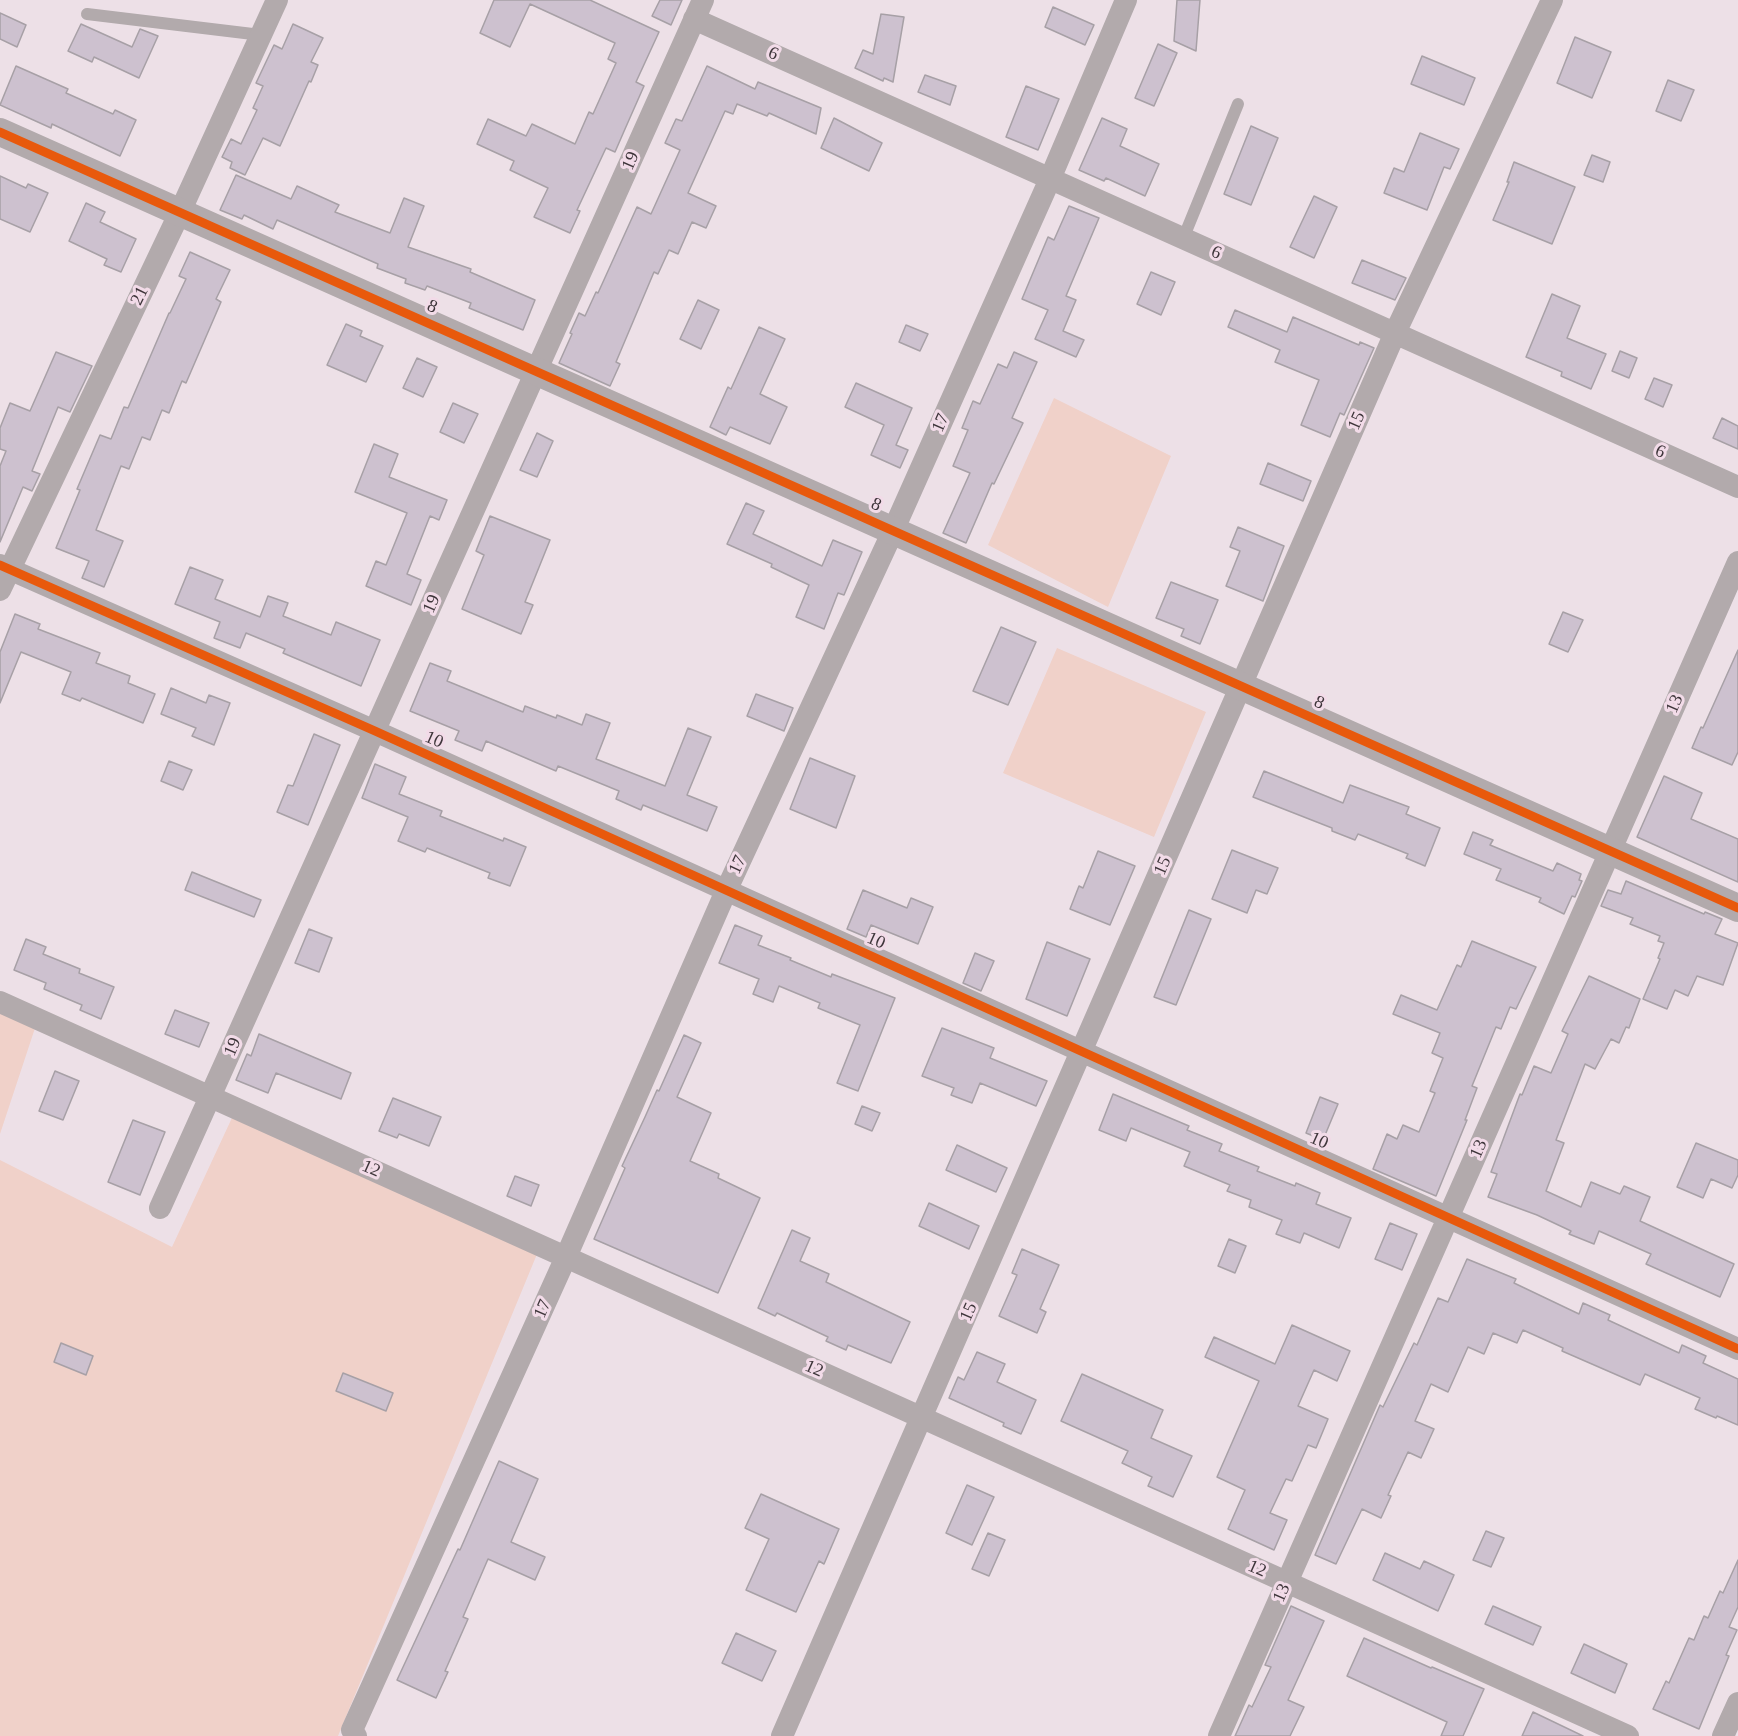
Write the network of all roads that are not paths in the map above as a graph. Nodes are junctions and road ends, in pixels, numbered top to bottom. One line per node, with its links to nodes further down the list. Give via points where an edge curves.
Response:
1 (277, 0): 6 (street, 21)
2 (1126, 0): 9 (street, 17)
3 (1552, 0): 12 (street, 15)
4 (698, 10): 9 (street, 6); 13 (street, 19)
5 (87, 14): 6 (lane)
6 (261, 35): 10 (street, 21)
7 (1238, 104): 11 (lane)
8 (0, 132): 10 (street, 8)
9 (1050, 179): 11 (street, 6); 15 (street, 17)
10 (180, 212): 13 (street, 8); 17 (street, 21)
11 (1183, 238): 12 (street, 6)
12 (1395, 333): 14 (street, 6); 19 (street, 15)
13 (536, 371): 15 (street, 8); 20 (street, 19)
14 (1738, 487)
15 (893, 531): 19 (street, 8); 22 (street, 17)
16 (1738, 562): 21 (street, 13)
17 (5, 567): 18 (street, 21); 20 (street, 10)
18 (0, 590)
19 (1241, 686): 21 (street, 8); 25 (street, 15)
20 (375, 731): 22 (street, 10); 26 (street, 19)
21 (1610, 851): 23 (street, 8); 28 (street, 13)
22 (726, 891): 25 (street, 10); 29 (street, 17)
23 (1738, 908)
24 (0, 1002): 26 (street, 12)
25 (1082, 1052): 28 (street, 10); 31 (street, 15)
26 (210, 1096): 27 (street, 19); 29 (street, 12)
27 (160, 1208)
28 (1448, 1218): 30 (street, 10); 32 (street, 13)
29 (566, 1257): 31 (street, 12); 34 (street, 17)
30 (1738, 1349)
31 (922, 1418): 32 (street, 12); 35 (street, 15)
32 (1287, 1582): 36 (street, 13); 37 (street, 12)
33 (1738, 1703): 38 (street)
34 (354, 1733)
35 (782, 1736)
36 (1219, 1736)
37 (1628, 1736)
38 (1723, 1736)

